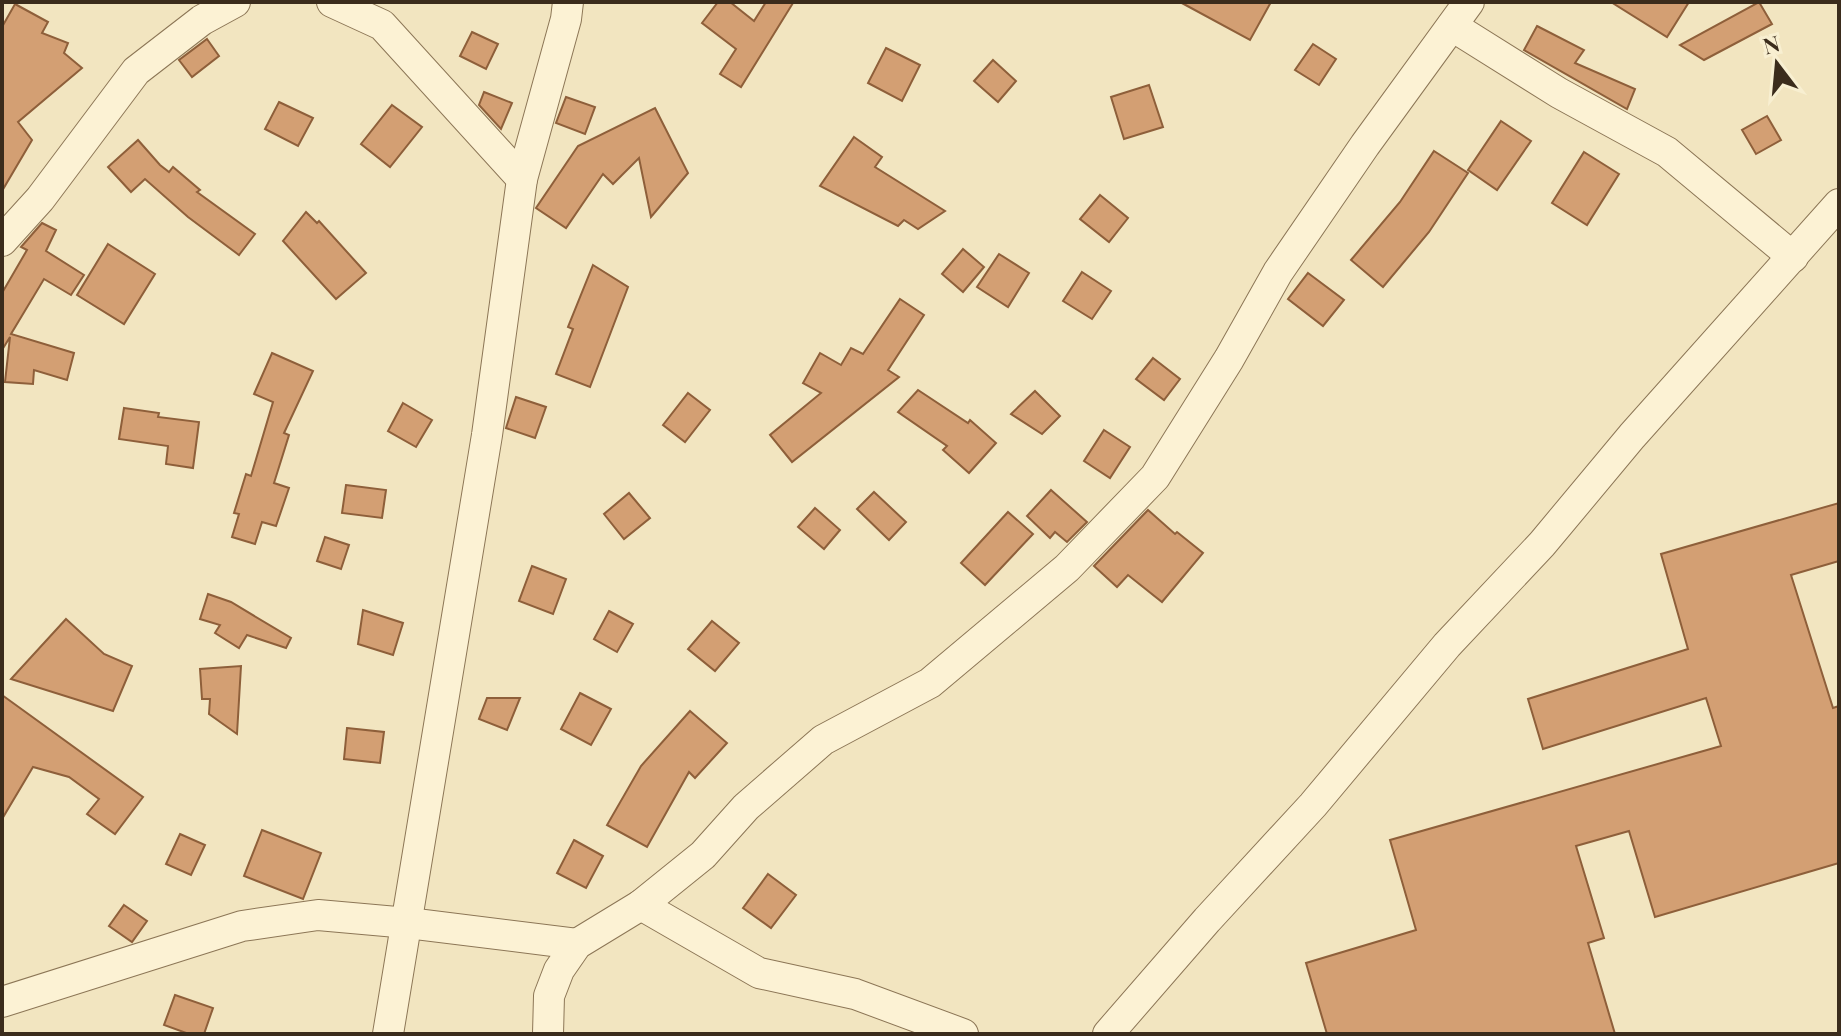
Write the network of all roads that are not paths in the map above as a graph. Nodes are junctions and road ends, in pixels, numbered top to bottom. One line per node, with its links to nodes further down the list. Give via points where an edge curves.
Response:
1 (235, 2): 7 (street, via 202,20 136,71)
2 (332, 2): 5 (street, via 382,25)
3 (568, 2): 5 (street)
4 (1460, 14): 8 (street, via 1559,93 1667,152); 9 (street, via 1278,272 1155,477 1067,568 930,683 823,740 746,807 703,855)
5 (522, 179): 10 (street, via 487,435)
6 (1839, 204): 8 (street)
7 (2, 241)
8 (1793, 257): 16 (street)
9 (641, 905): 11 (street); 15 (street, via 759,973 855,994)
10 (408, 923): 11 (street); 12 (street, via 318,915 242,926); 13 (street)
11 (577, 944): 14 (street, via 549,996)
12 (2, 1002)
13 (388, 1034)
14 (548, 1034)
15 (963, 1034)
16 (1108, 1034)

